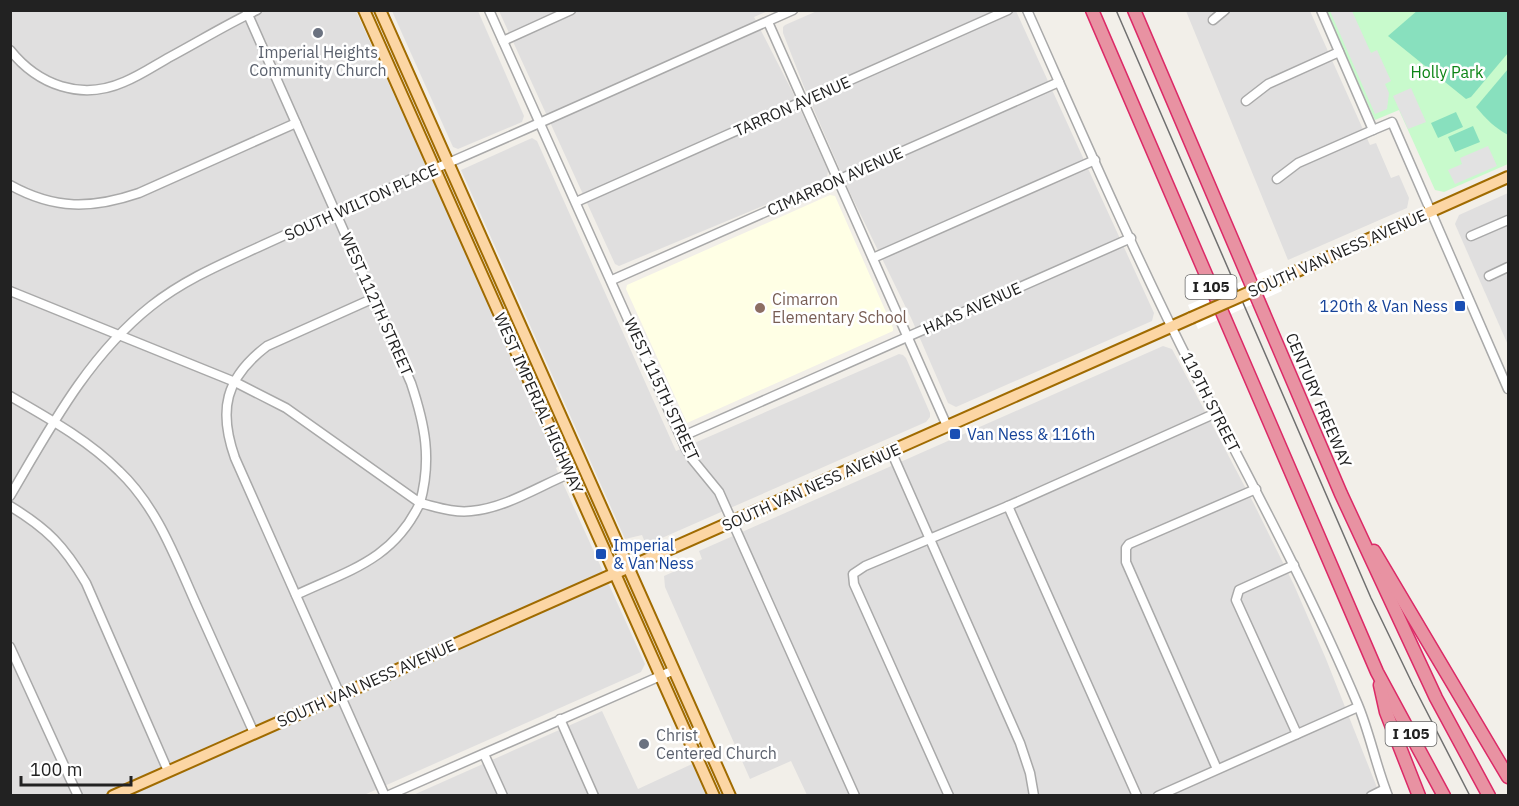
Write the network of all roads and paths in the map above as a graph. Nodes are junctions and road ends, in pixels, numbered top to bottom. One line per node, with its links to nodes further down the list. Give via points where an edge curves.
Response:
1 (257, 10): 13 (street)
2 (364, 10): 27 (main road, WEST IMPERIAL HIGHWAY)
3 (380, 10): 26 (main road, WEST IMPERIAL HIGHWAY)
4 (489, 10): 16 (street, WEST 115TH STREET)
5 (571, 10): 16 (street)
6 (793, 10): 15 (street, SOUTH WILTON PLACE)
7 (1008, 10): 20 (street, TARRON AVENUE)
8 (1027, 10): 19 (street, 119TH STREET)
9 (1092, 10): 70 (highway, I 105)
10 (1134, 10): 57 (highway, CENTURY FREEWAY / I 105)
11 (1225, 10): 14 (street)
12 (1321, 10): 18 (street)
13 (247, 13): 17 (street, via 125,82 94,91 47,82); 23 (street, WEST 112TH STREET)
14 (1213, 20)
15 (768, 21): 20 (street); 22 (street, SOUTH WILTON PLACE)
16 (503, 41): 22 (street, WEST 115TH STREET)
17 (10, 50)
18 (1339, 52): 21 (street, via 1268,84); 24 (street)
19 (1059, 82): 25 (street, 119TH STREET); 30 (street, CIMARRON AVENUE)
20 (803, 101): 30 (street); 32 (street, TARRON AVENUE)
21 (1246, 101)
22 (539, 122): 26 (street, SOUTH WILTON PLACE); 32 (street, WEST 115TH STREET)
23 (296, 123): 31 (street, via 113,201 66,205 26,194); 33 (street, WEST 112TH STREET)
24 (1373, 130): 29 (street, via 1298,163); 34 (street, via 1392,122)
25 (1095, 160): 37 (street, 119TH STREET); 38 (street)
26 (447, 163): 27 (street, SOUTH WILTON PLACE); 65 (main road, WEST IMPERIAL HIGHWAY)
27 (435, 169): 33 (street, SOUTH WILTON PLACE); 55 (main road, WEST IMPERIAL HIGHWAY)
28 (1509, 177): 34 (main road, SOUTH VAN NESS AVENUE)
29 (1277, 179)
30 (838, 180): 38 (street); 41 (street, CIMARRON AVENUE)
31 (10, 185)
32 (576, 202): 41 (street, WEST 115TH STREET)
33 (336, 212): 43 (street, WEST 112TH STREET); 45 (street, SOUTH WILTON PLACE, via 179,286)
34 (1431, 212): 44 (main road, SOUTH VAN NESS AVENUE, bridge); 48 (street)
35 (1509, 220): 36 (street)
36 (1471, 236)
37 (1131, 238): 44 (street, 119TH STREET); 46 (street, HAAS AVENUE)
38 (873, 258): 46 (street)
39 (1509, 267): 40 (street)
40 (1488, 276)
41 (612, 280): 53 (street, WEST 115TH STREET)
42 (10, 291): 45 (street)
43 (374, 298): 47 (street, via 267,346 244,367); 59 (street, WEST 112TH STREET, via 420,407 428,458)
44 (1172, 326): 50 (street, 119TH STREET); 52 (main road, SOUTH VAN NESS AVENUE)
45 (119, 336): 47 (street); 51 (street, SOUTH WILTON PLACE, via 80,381)
46 (908, 337): 52 (street); 53 (street, HAAS AVENUE)
47 (235, 382): 59 (street, via 286,408); 67 (street, via 227,399 227,436)
48 (1509, 389)
49 (10, 396): 51 (street)
50 (1216, 412): 56 (street, 119TH STREET); 61 (street)
51 (54, 421): 58 (street, SOUTH WILTON PLACE); 75 (street, via 120,471 155,517)
52 (947, 426): 54 (main road, SOUTH VAN NESS AVENUE)
53 (681, 437): 62 (street, WEST 115TH STREET, via 692,459 719,492)
54 (891, 451): 62 (main road, SOUTH VAN NESS AVENUE); 63 (street)
55 (571, 473): 59 (street, via 485,509 456,511); 66 (main road, WEST IMPERIAL HIGHWAY)
56 (1256, 489): 64 (street, 119TH STREET); 78 (street, via 1126,548 1126,562)
57 (1341, 494): 80 (highway); 98 (highway, CENTURY FREEWAY / I 105, via 1431,688)
58 (10, 496)
59 (420, 503): 67 (street, via 401,535 377,557)
60 (10, 506): 79 (street, via 33,520 70,556 86,583)
61 (1008, 506): 63 (street); 93 (street)
62 (733, 521): 65 (main road, SOUTH VAN NESS AVENUE); 90 (street, WEST 115TH STREET)
63 (931, 539): 91 (street, via 865,566 854,574 854,584); 92 (street, via 1020,743)
64 (1294, 565): 73 (street, 119TH STREET); 76 (street, via 1245,586 1236,600)
65 (628, 568): 66 (main road, SOUTH VAN NESS AVENUE); 69 (main road, WEST IMPERIAL HIGHWAY)
66 (615, 573): 71 (main road, WEST IMPERIAL HIGHWAY); 72 (main road, SOUTH VAN NESS AVENUE)
67 (296, 595): 72 (street)
68 (10, 647): 83 (street)
69 (674, 669): 71 (street); 89 (main road, WEST IMPERIAL HIGHWAY)
70 (1377, 672): 96 (highway, via 1386,712); 97 (highway, I 105)
71 (661, 675): 74 (street); 88 (main road, WEST IMPERIAL HIGHWAY)
72 (341, 694): 75 (main road, SOUTH VAN NESS AVENUE); 85 (street)
73 (1358, 707): 76 (street); 82 (street, 119TH STREET)
74 (560, 719): 77 (street); 87 (street)
75 (254, 733): 79 (main road, SOUTH VAN NESS AVENUE)
76 (1296, 734): 78 (street)
77 (484, 754): 81 (street); 86 (street)
78 (1217, 769): 94 (street)
79 (168, 771): 84 (main road, SOUTH VAN NESS AVENUE)
80 (1509, 777)
81 (406, 792): 85 (street)
82 (1387, 792): 95 (street)
83 (78, 795)
84 (113, 795)
85 (386, 795)
86 (503, 795)
87 (594, 795)
88 (714, 795)
89 (730, 795)
90 (855, 795)
91 (949, 795)
92 (1034, 795)
93 (1137, 795)
94 (1158, 795)
95 (1371, 795)
96 (1419, 795)
97 (1444, 795)
98 (1489, 795)

